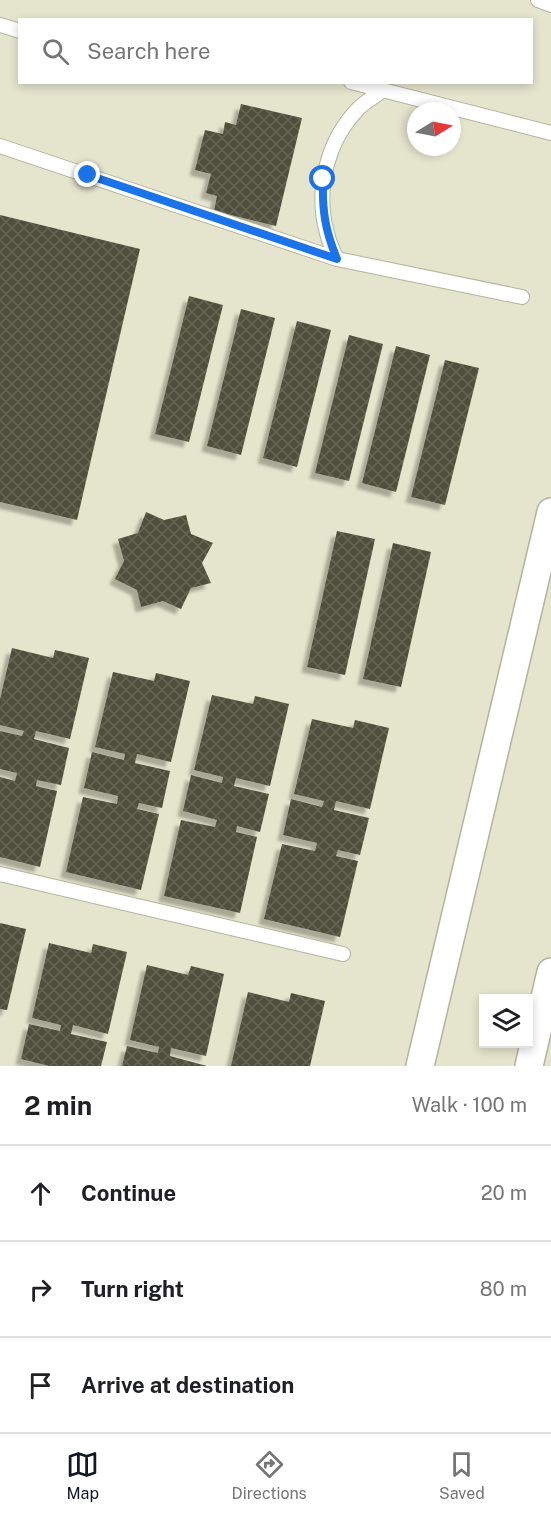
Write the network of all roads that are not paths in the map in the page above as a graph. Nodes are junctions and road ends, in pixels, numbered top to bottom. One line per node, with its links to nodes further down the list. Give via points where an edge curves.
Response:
1 (538, 0): 2 (lane)
2 (551, 5)
3 (0, 25): 4 (lane)
4 (18, 30)
5 (358, 84): 6 (lane)
6 (382, 91): 7 (lane); 9 (lane, via 360,107 343,128 323,179 322,207)
7 (551, 133)
8 (0, 146): 9 (lane)
9 (337, 259): 10 (lane)
10 (522, 297)
11 (551, 512): 15 (street)
12 (0, 874): 13 (lane)
13 (343, 954)
14 (551, 972): 16 (street)
15 (420, 1066)
16 (529, 1066)

